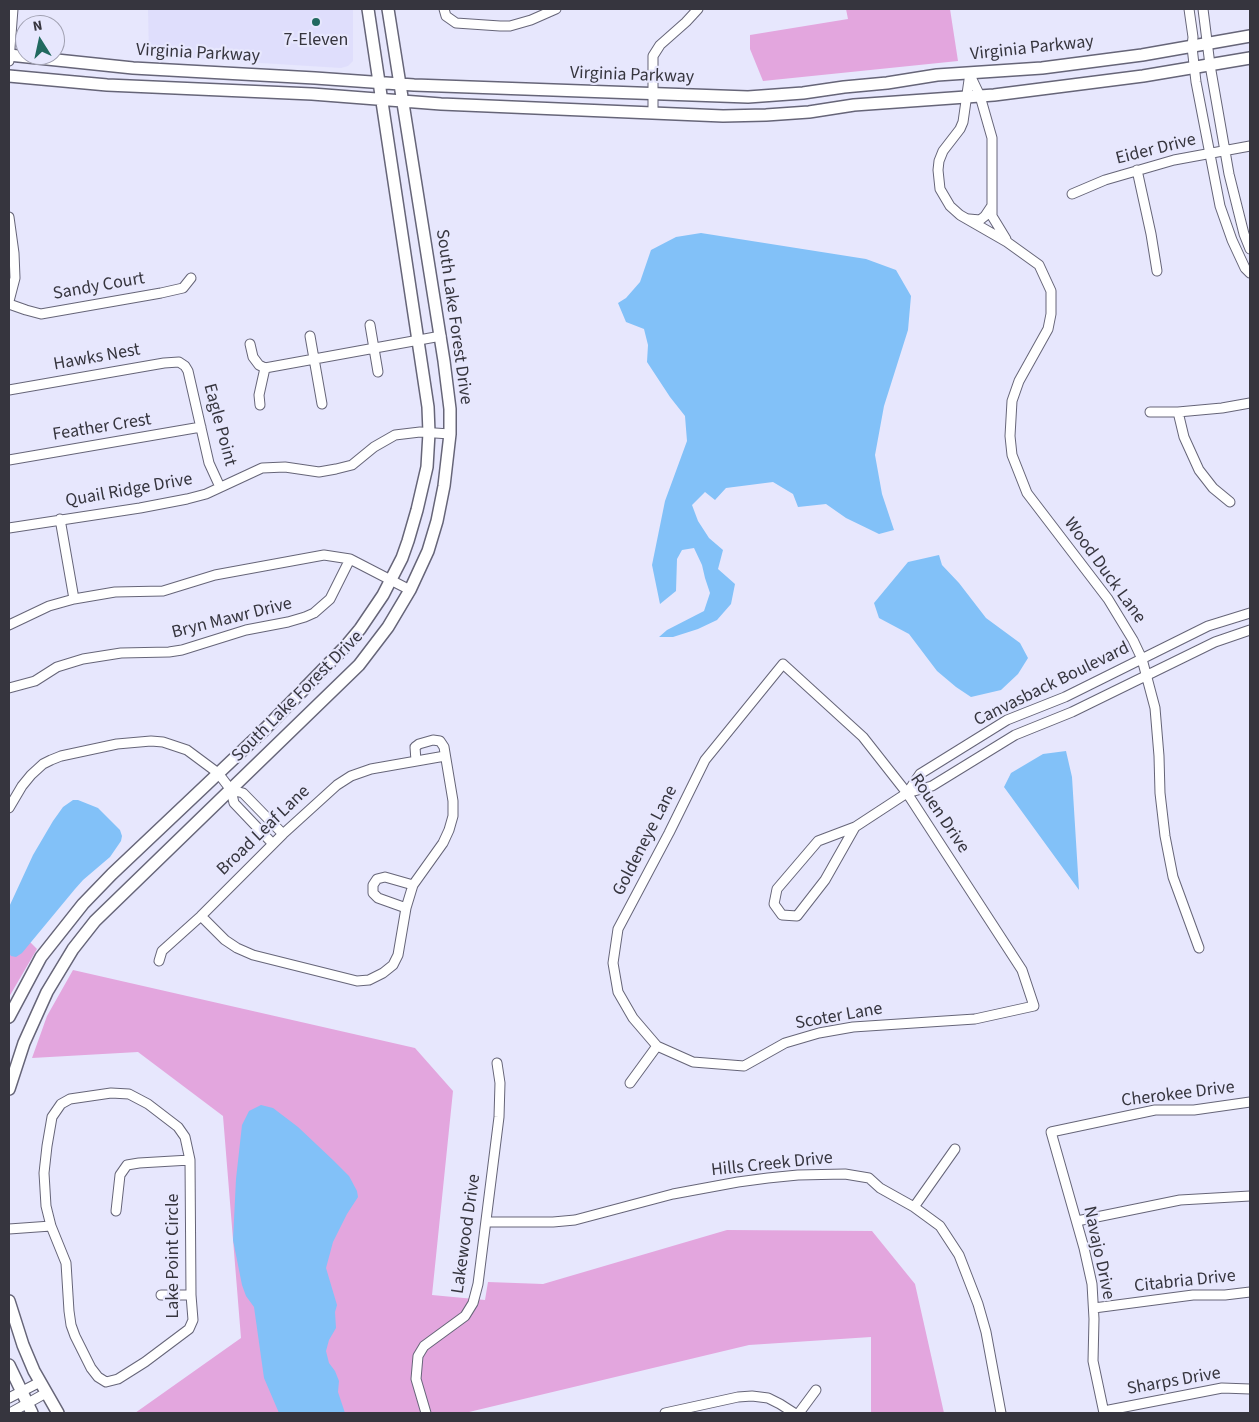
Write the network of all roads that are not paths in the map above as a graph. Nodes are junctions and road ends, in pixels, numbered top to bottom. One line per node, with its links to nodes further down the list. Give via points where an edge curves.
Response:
1 (12, 9): 12 (street)
2 (368, 9): 19 (main road, South Lake Forest Drive)
3 (388, 9): 20 (main road, South Lake Forest Drive)
4 (444, 9): 5 (street, via 446,16 456,23 500,26 531,20)
5 (556, 9)
6 (698, 9): 22 (street, via 660,45 653,56)
7 (1189, 9): 11 (street)
8 (1203, 9): 10 (street)
9 (1250, 36): 10 (main road, Virginia Parkway)
10 (1207, 44): 11 (main road, Virginia Parkway); 14 (street)
11 (1192, 47): 15 (street); 17 (main road, Virginia Parkway, via 1042,68)
12 (9, 57): 16 (main road, Virginia Parkway)
13 (1250, 58): 14 (main road, Virginia Parkway)
14 (1210, 65): 15 (main road, Virginia Parkway); 29 (street)
15 (1195, 68): 23 (main road, Virginia Parkway); 30 (street)
16 (185, 71): 19 (main road, Virginia Parkway); 21 (main road)
17 (970, 73): 22 (main road, Virginia Parkway, via 779,96); 23 (street, Wood Duck Lane); 24 (street, Wood Duck Lane)
18 (9, 76): 21 (main road, Virginia Parkway)
19 (380, 82): 20 (main road, Virginia Parkway); 25 (main road, South Lake Forest Drive)
20 (402, 84): 22 (main road, Virginia Parkway); 26 (main road, South Lake Forest Drive)
21 (183, 90): 25 (main road, Virginia Parkway)
22 (653, 94): 27 (street)
23 (980, 96): 24 (main road, Virginia Parkway); 33 (street, Wood Duck Lane, via 992,138)
24 (966, 98): 27 (main road, Virginia Parkway, via 854,105 766,115); 35 (street, Wood Duck Lane, via 960,128 943,151 938,170 944,197)
25 (382, 99): 26 (main road, Virginia Parkway); 45 (main road, South Lake Forest Drive)
26 (404, 101): 27 (main road, Virginia Parkway); 44 (main road, South Lake Forest Drive)
27 (653, 112)
28 (1250, 146): 29 (street, Eider Drive)
29 (1226, 151): 30 (street, Eider Drive); 37 (street, via 1236,203)
30 (1209, 153): 31 (street, Eider Drive); 39 (street, via 1220,206 1232,240)
31 (1137, 170): 32 (street, Eider Drive); 38 (street)
32 (1072, 194)
33 (991, 207): 35 (street, via 980,220); 36 (street, Wood Duck Lane, via 994,221)
34 (9, 217): 41 (street, via 15,266)
35 (966, 219): 36 (street, Wood Duck Lane)
36 (1007, 242): 73 (street, Wood Duck Lane, via 1039,265 1051,291 1052,305 1048,329 1019,381 1012,401 1012,455 1027,493 1108,599)
37 (1250, 249)
38 (1157, 271)
39 (1250, 273)
40 (191, 278): 41 (street, Sandy Court, via 183,288 168,292 41,314)
41 (9, 302)
42 (370, 325): 47 (street)
43 (310, 336): 48 (street)
44 (440, 336): 45 (street); 60 (main road, South Lake Forest Drive)
45 (418, 340): 47 (street); 59 (main road, South Lake Forest Drive)
46 (250, 344): 49 (street, via 253,357)
47 (373, 348): 48 (street); 51 (street)
48 (314, 358): 49 (street); 54 (street)
49 (265, 368): 55 (street)
50 (188, 371): 52 (street, Hawks Nest, via 175,362); 58 (street, Eagle Point)
51 (378, 372)
52 (9, 390)
53 (1250, 402): 57 (street)
54 (322, 404)
55 (260, 405)
56 (1150, 412): 57 (street)
57 (1178, 412): 63 (street, via 1193,460 1213,488)
58 (201, 427): 61 (street, Feather Crest); 62 (street, Eagle Point, via 209,463)
59 (429, 433): 60 (street, Quail Ridge Drive); 62 (street, Quail Ridge Drive, via 395,435 352,464 336,469 319,472 285,467 262,468); 67 (main road, South Lake Forest Drive, via 424,482 416,515 408,542)
60 (450, 434): 68 (main road, South Lake Forest Drive, via 437,521 428,551)
61 (9, 460)
62 (220, 487): 64 (street, Quail Ridge Drive, via 197,496 149,506)
63 (1230, 502)
64 (60, 519): 65 (street, Quail Ridge Drive); 69 (street)
65 (9, 528)
66 (350, 559): 67 (street); 69 (street, via 334,555 313,556 215,574 163,591 116,592); 76 (street, Bryn Mawr Drive, via 330,599 305,617 246,630 182,650 121,653 83,659 57,667 34,681)
67 (390, 580): 68 (street); 79 (main road, South Lake Forest Drive, via 372,612 345,647)
68 (410, 590): 80 (main road, South Lake Forest Drive, via 388,627 359,664)
69 (74, 599): 71 (street, via 49,606)
70 (1250, 613): 73 (street, Canvasback Boulevard, via 1208,626)
71 (9, 625)
72 (1250, 630): 75 (street, Canvasback Boulevard, via 1215,642)
73 (1142, 660): 75 (street, Wood Duck Lane); 81 (street, Canvasback Boulevard, via 1065,697 1007,720 920,774)
74 (783, 664): 81 (street, Rouen Drive, via 863,738); 93 (street, Goldeneye Lane, via 706,760 618,929 613,964 618,992 633,1018)
75 (1147, 675): 81 (street, Canvasback Boulevard, via 1072,712 1015,735 932,786); 89 (street, Wood Duck Lane, via 1155,708 1164,836 1173,876)
76 (9, 688)
77 (445, 756): 78 (street, Broad Leaf Lane); 78 (street, via 440,741 433,740 415,748); 86 (street, via 453,816 443,844)
78 (416, 761): 84 (street, Broad Leaf Lane, via 351,776)
79 (218, 773): 80 (street); 82 (street, via 179,746 151,741 117,744 61,756 43,764 22,786); 92 (main road, South Lake Forest Drive, via 83,904 41,957)
80 (230, 790): 84 (street, via 244,793); 85 (street, via 234,803); 96 (main road, South Lake Forest Drive, via 95,921 73,949 47,992 24,1043)
81 (907, 793): 83 (street, Canvasback Boulevard); 91 (street, Rouen Drive, via 1022,970)
82 (9, 808)
83 (855, 827): 83 (street, Canvasback Boulevard, via 825,880 796,916 782,915 774,904 777,889 818,841)
84 (282, 834): 85 (street, Broad Leaf Lane)
85 (273, 844): 88 (street, Broad Leaf Lane)
86 (413, 885): 87 (street); 87 (street, via 384,877 373,885 373,893 378,898)
87 (406, 908): 88 (street, via 398,955 392,965 368,980 357,981 253,955 225,940)
88 (201, 916): 90 (street, Broad Leaf Lane, via 162,951)
89 (1199, 948)
90 (159, 961)
91 (1034, 1006): 93 (street, Scoter Lane, via 975,1019 853,1027 819,1033 785,1043 744,1066 693,1062)
92 (9, 1017)
93 (657, 1046): 95 (street)
94 (497, 1063): 104 (street, Lakewood Drive, via 499,1117)
95 (630, 1083)
96 (9, 1089)
97 (1250, 1102): 98 (street, Cherokee Drive, via 1194,1110 1155,1110)
98 (1052, 1132): 105 (street, Navajo Drive)
99 (955, 1149): 102 (street)
100 (190, 1160): 103 (street, via 127,1165 120,1175); 106 (street, Lake Point Circle, via 183,1133 133,1095 112,1093 65,1101 52,1117 47,1146 45,1191); 110 (street, Lake Point Circle)
101 (1250, 1196): 105 (street, via 1180,1200)
102 (914, 1206): 104 (street, Hills Creek Drive, via 880,1188 869,1178 851,1174 798,1175 673,1194 575,1220); 129 (street, Hills Creek Drive, via 940,1226 966,1271 986,1332)
103 (116, 1211)
104 (486, 1222): 125 (street, Lakewood Drive, via 478,1284 470,1311 424,1346 418,1356 416,1378)
105 (1077, 1222): 112 (street, Navajo Drive, via 1092,1284)
106 (51, 1226): 107 (street); 110 (street, Lake Point Circle, via 66,1264 69,1311 75,1336 91,1368 102,1381 113,1382 189,1329 193,1320)
107 (9, 1229)
108 (1250, 1292): 112 (street, Citabria Drive, via 1193,1295)
109 (161, 1295): 110 (street)
110 (191, 1295)
111 (9, 1301): 114 (main road)
112 (1094, 1308): 122 (street, Navajo Drive, via 1093,1361)
113 (9, 1365): 117 (main road)
114 (40, 1382): 117 (street); 118 (main road)
115 (1250, 1389): 122 (street, Sharps Drive, via 1222,1388)
116 (816, 1390): 128 (street)
117 (21, 1392): 119 (street); 120 (main road)
118 (46, 1394): 120 (street); 124 (main road)
119 (9, 1398)
120 (30, 1409): 123 (street)
121 (701, 1409): 126 (street); 127 (street, via 752,1396 768,1398)
122 (1104, 1412)
123 (10, 1413)
124 (58, 1413)
125 (426, 1413)
126 (665, 1413)
127 (794, 1413)
128 (798, 1413)
129 (1001, 1413)

